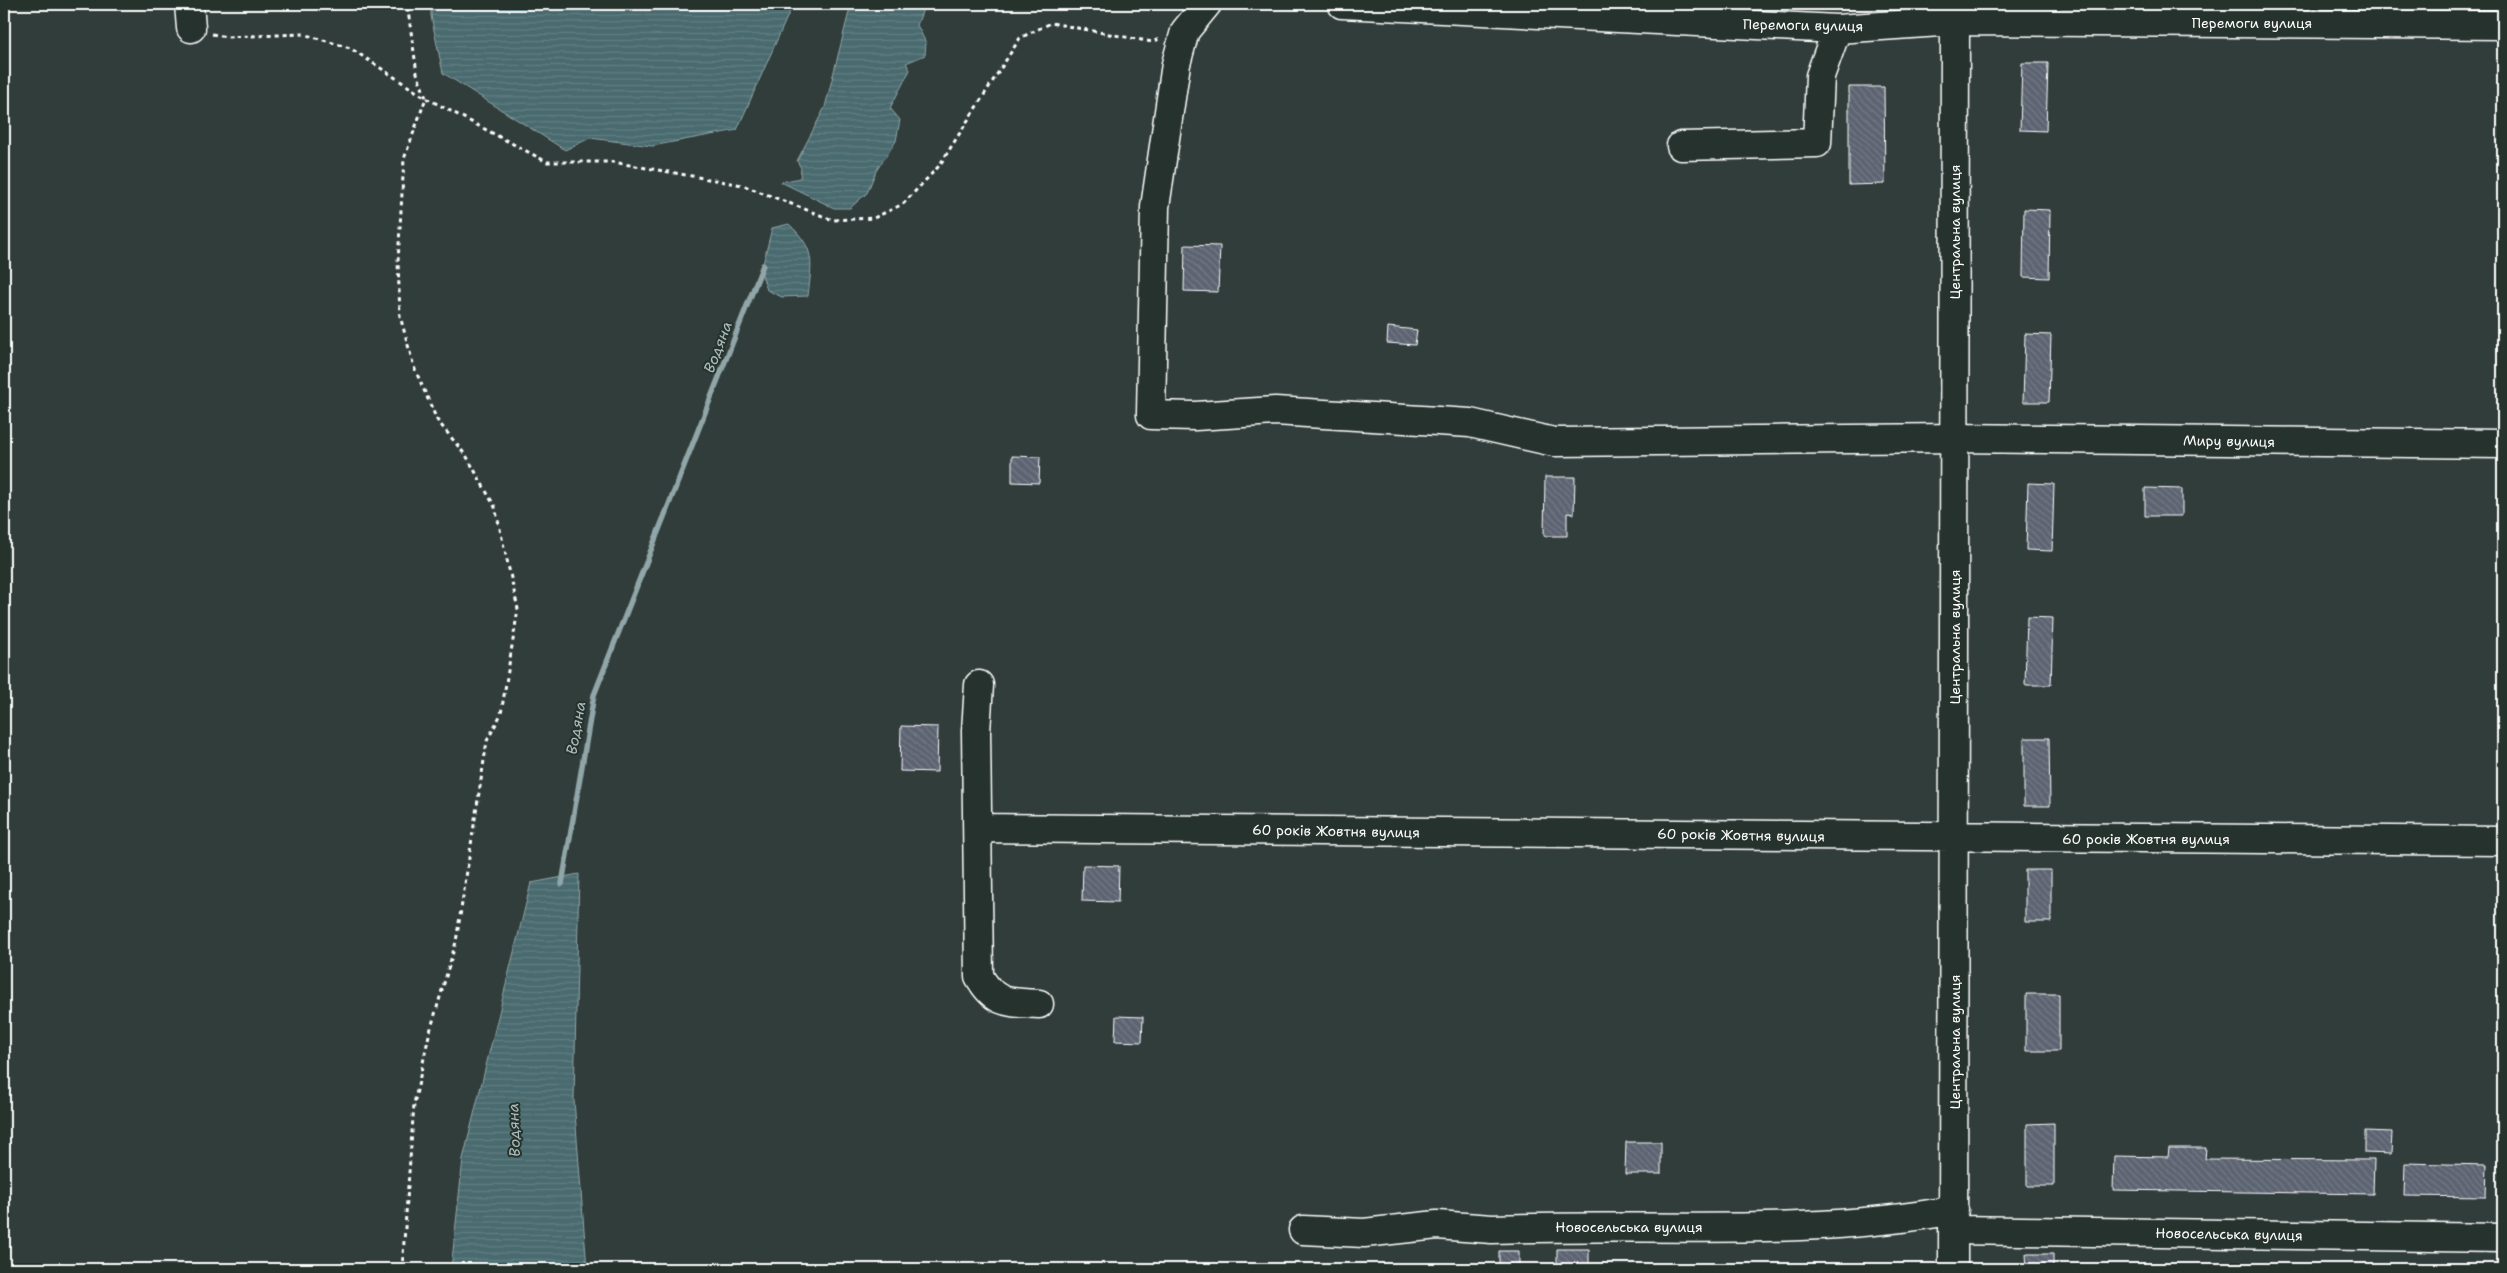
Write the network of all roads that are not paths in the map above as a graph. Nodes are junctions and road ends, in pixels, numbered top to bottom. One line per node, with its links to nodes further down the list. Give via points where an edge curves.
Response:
1 (1207, 4): 7 (street, Миру вулиця, via 1185,31 1176,64 1155,207 1151,415 1275,411 1470,422 1554,442)
2 (1342, 4): 5 (street, Перемоги вулиця)
3 (1955, 12): 4 (street, Перемоги вулиця); 5 (street, Перемоги вулиця); 7 (street, Центральна вулиця)
4 (2503, 25)
5 (1837, 29): 6 (street, via 1820,76 1817,143)
6 (1681, 146)
7 (1955, 438): 8 (street, Миру вулиця); 11 (street, Центральна вулиця)
8 (2503, 444)
9 (979, 685): 10 (street, via 976,731)
10 (978, 828): 11 (street, 60 років Жовтня вулиця); 13 (street, via 979,976 987,990 1001,1001)
11 (1955, 838): 12 (street, 60 років Жовтня вулиця); 14 (street, Центральна вулиця)
12 (2503, 841)
13 (1039, 1004)
14 (1954, 1220): 15 (street, Новосельська вулиця, via 1900,1220 1826,1226 1492,1229 1437,1225 1364,1233); 16 (street, Новосельська вулиця); 17 (street, Центральна вулиця)
15 (1303, 1230)
16 (2503, 1238)
17 (1953, 1269)

